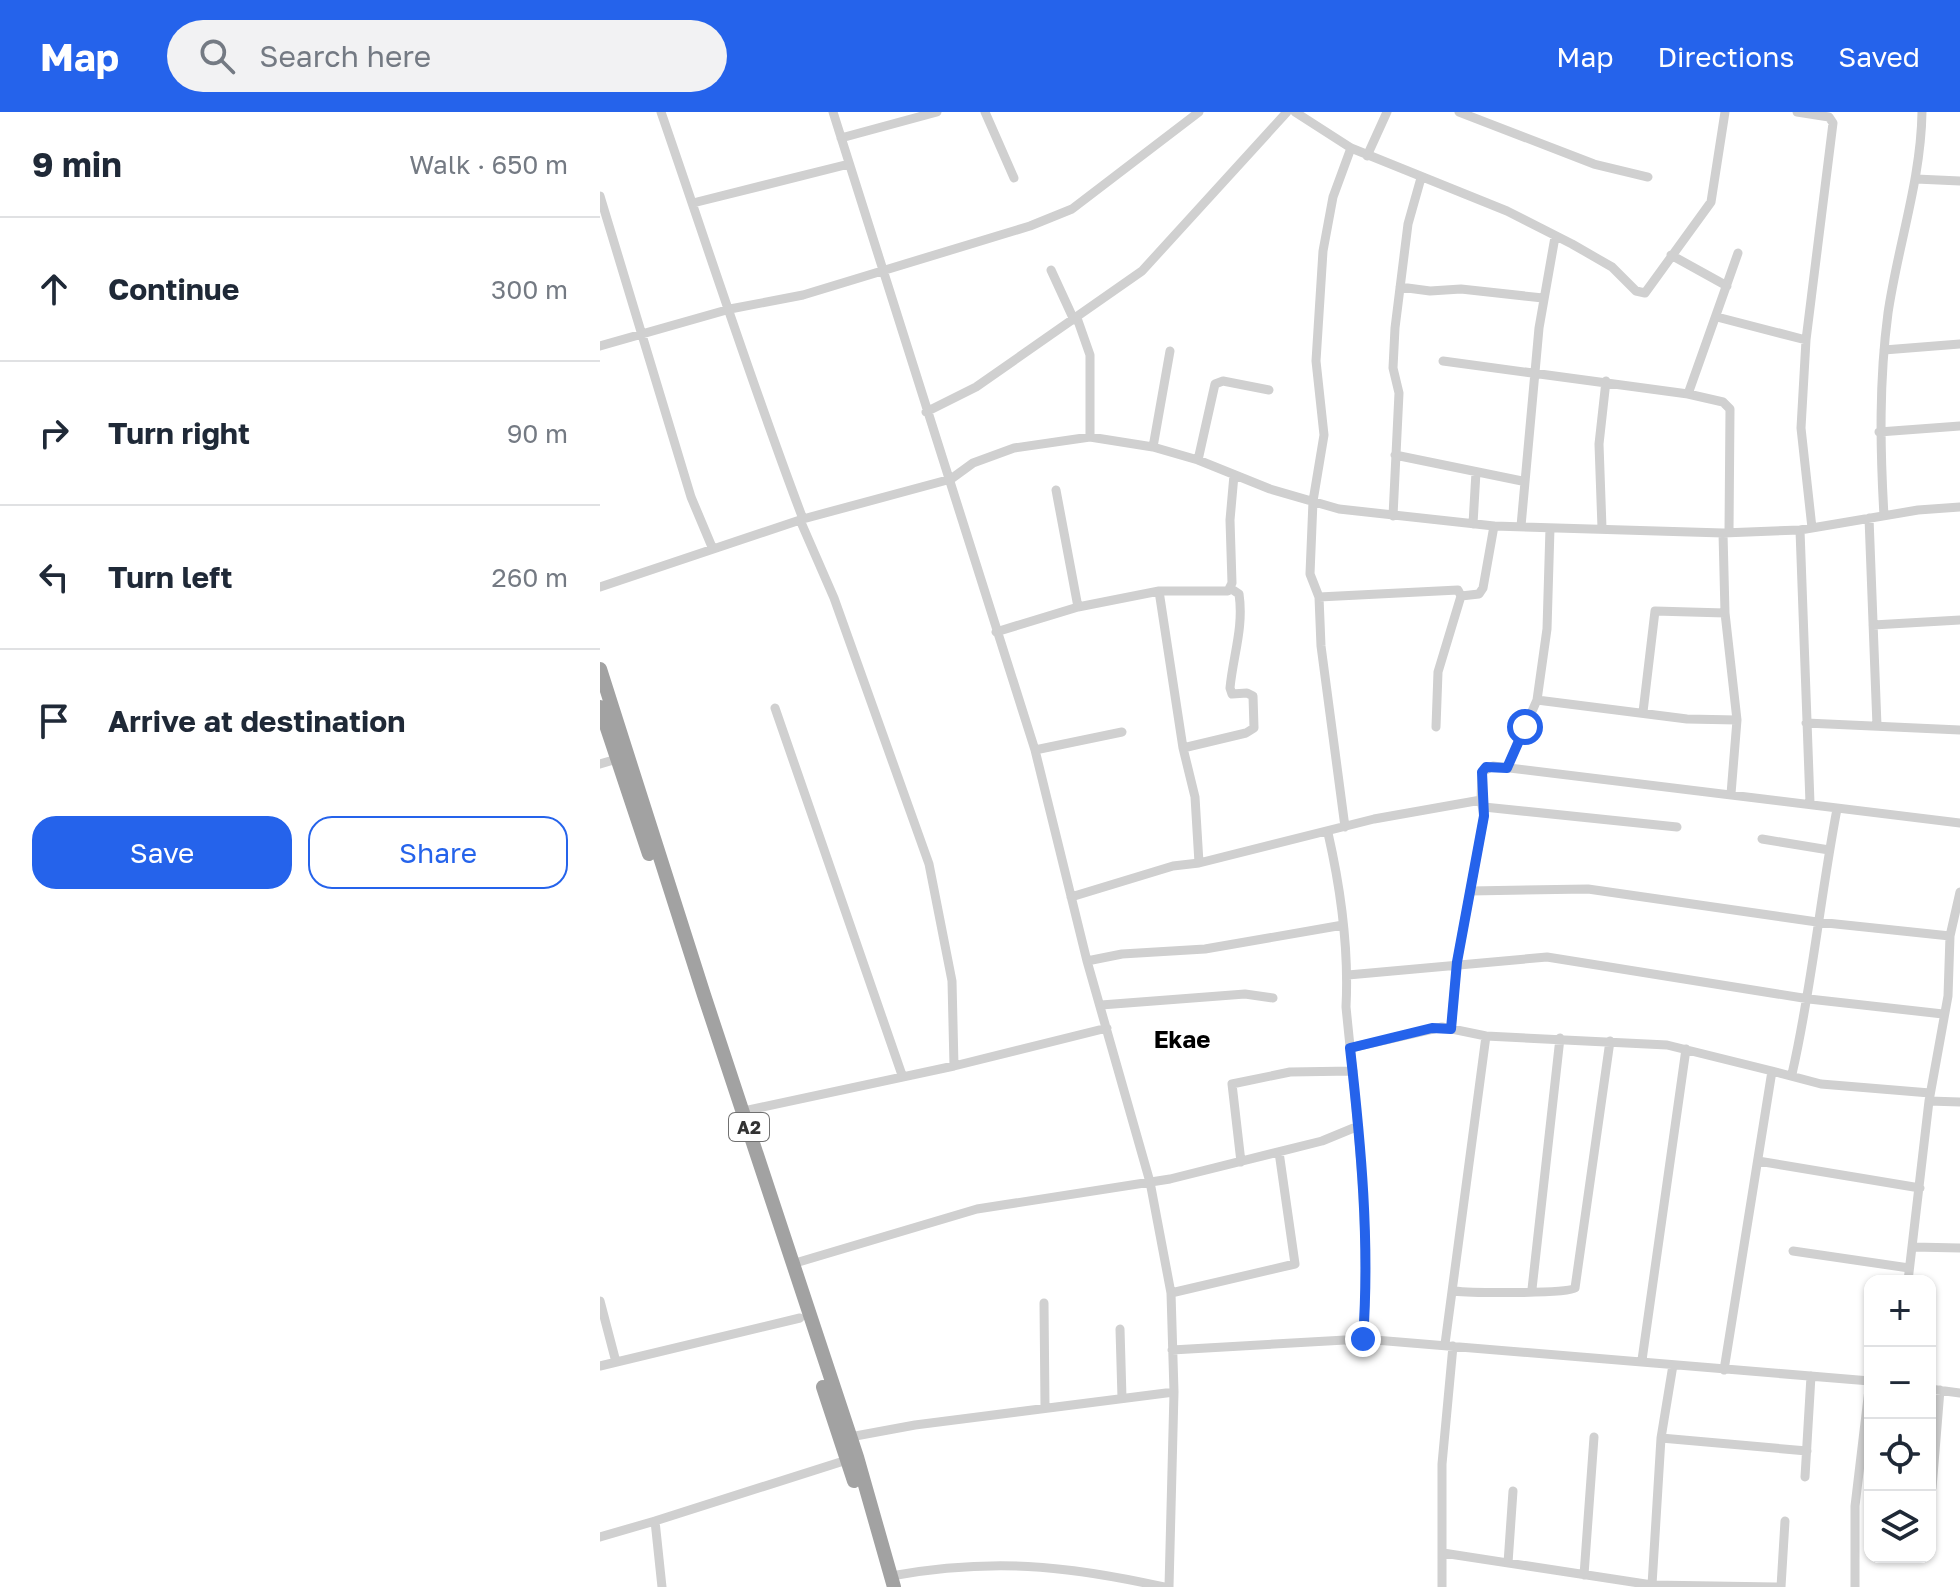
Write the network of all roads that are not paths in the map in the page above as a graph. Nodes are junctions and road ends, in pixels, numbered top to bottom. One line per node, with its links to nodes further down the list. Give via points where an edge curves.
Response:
1 (661, 112): 23 (street)
2 (833, 112): 13 (street)
3 (937, 112): 13 (street)
4 (985, 112): 18 (street)
5 (1199, 112): 27 (street, via 1072,209 971,246)
6 (1287, 112): 34 (street, via 1142,271)
7 (1295, 112): 14 (street)
8 (1387, 112): 15 (street)
9 (1459, 112): 17 (street, via 1594,164)
10 (1725, 112): 26 (street, via 1711,202)
11 (1797, 112): 36 (street, via 1829,117 1833,123)
12 (1922, 112): 20 (street)
13 (841, 138): 16 (street)
14 (1351, 148): 15 (street); 58 (street, via 1333,197 1323,251 1316,361 1324,435)
15 (1367, 156): 19 (street)
16 (849, 164): 23 (street); 27 (street)
17 (1648, 177)
18 (1014, 178)
19 (1421, 178): 24 (street, via 1507,211); 30 (street, via 1408,224)
20 (1916, 179): 21 (street); 39 (street)
21 (1960, 181)
22 (600, 196): 35 (street)
23 (693, 203): 32 (street)
24 (1555, 237): 26 (street, via 1612,267 1645,293); 31 (street)
25 (1738, 253): 29 (street)
26 (1671, 255): 29 (street)
27 (881, 270): 32 (street, via 803,295); 46 (street)
28 (1051, 270): 34 (street)
29 (1727, 286): 33 (street)
30 (1400, 287): 31 (street); 51 (street, via 1393,358 1399,393)
31 (1543, 298): 42 (street)
32 (730, 309): 35 (street); 63 (street)
33 (1717, 317): 36 (street); 45 (street)
34 (1076, 319): 46 (street, via 976,387); 49 (street, via 1090,355)
35 (640, 335): 38 (street); 72 (street)
36 (1806, 340): 69 (street, via 1801,428)
37 (1960, 344): 39 (street)
38 (600, 346)
39 (1884, 350): 48 (street)
40 (1170, 351): 50 (street)
41 (1443, 361): 42 (street)
42 (1536, 374): 43 (street); 56 (street)
43 (1606, 381): 45 (street); 68 (street, via 1599,444)
44 (1269, 390): 52 (street, via 1215,384)
45 (1688, 394): 71 (street, via 1723,402 1730,409)
46 (926, 412): 55 (street)
47 (1960, 426): 48 (street)
48 (1879, 432): 61 (street)
49 (1090, 437): 50 (street); 55 (street, via 1014,448 973,463)
50 (1153, 447): 52 (street)
51 (1395, 455): 53 (street); 60 (street)
52 (1198, 460): 54 (street)
53 (1476, 472): 56 (street); 64 (street)
54 (1234, 475): 58 (street); 74 (street)
55 (951, 479): 63 (street); 82 (street)
56 (1522, 481): 66 (street)
57 (1056, 490): 78 (street)
58 (1313, 501): 60 (street); 77 (street, via 1310,574)
59 (1960, 507): 61 (street)
60 (1393, 516): 64 (street)
61 (1884, 516): 62 (street)
62 (1869, 518): 69 (street); 81 (street)
63 (801, 520): 72 (street); 132 (street, via 929,864 952,981)
64 (1473, 524): 65 (street)
65 (1494, 526): 66 (street); 76 (street, via 1483,588 1479,594)
66 (1521, 526): 67 (street)
67 (1550, 528): 68 (street); 84 (street, via 1547,629)
68 (1602, 528): 71 (street)
69 (1812, 528): 70 (street)
70 (1800, 530): 71 (street); 89 (street)
71 (1726, 532): 79 (street)
72 (712, 547): 73 (street)
73 (600, 587)
74 (1230, 588): 75 (street); 94 (street, via 1239,594 1240,642 1230,688 1232,694 1253,696 1254,728)
75 (1159, 591): 78 (street); 94 (street)
76 (1461, 596): 77 (street, via 1450,588); 91 (street, via 1438,672)
77 (1319, 597): 104 (street)
78 (1078, 607): 82 (street)
79 (1725, 613): 87 (street, via 1655,611); 88 (street)
80 (1960, 620): 81 (street)
81 (1873, 625): 90 (street)
82 (996, 632): 95 (street)
83 (600, 669): 139 (highway, A2)
84 (1537, 700): 87 (street); 98 (street)
85 (600, 707): 96 (highway, A2)
86 (775, 708): 136 (street)
87 (1643, 712): 88 (street)
88 (1737, 720): 99 (street)
89 (1806, 723): 90 (street); 100 (street)
90 (1877, 726): 92 (street)
91 (1436, 727)
92 (1960, 730)
93 (1122, 732): 95 (street)
94 (1183, 748): 109 (street, via 1195,797)
95 (1035, 750): 112 (street)
96 (617, 759): 97 (street); 157 (highway, A2)
97 (600, 764)
98 (1507, 768): 99 (street); 101 (street, via 1486,767 1482,772)
99 (1731, 794): 100 (street)
100 (1810, 803): 102 (street)
101 (1482, 804): 104 (street); 105 (street); 110 (street)
102 (1837, 809): 103 (street); 108 (street)
103 (1960, 823)
104 (1345, 827): 106 (street)
105 (1677, 827)
106 (1328, 833): 109 (street); 114 (street)
107 (1762, 839): 108 (street)
108 (1829, 850): 113 (street)
109 (1199, 863): 112 (street)
110 (1470, 891): 113 (street, via 1588,889); 117 (street)
111 (1960, 892): 115 (street)
112 (1071, 897): 116 (street)
113 (1817, 922): 115 (street); 122 (street)
114 (1343, 925): 116 (street, via 1205,949); 118 (street)
115 (1950, 936): 120 (street)
116 (1087, 961): 123 (street)
117 (1457, 962): 118 (street); 122 (street, via 1547,957); 126 (street)
118 (1348, 975): 130 (street)
119 (1960, 995): 120 (street)
120 (1948, 996): 124 (street)
121 (1273, 998): 123 (street, via 1245,994)
122 (1809, 999): 124 (street); 135 (street)
123 (1101, 1005): 125 (street)
124 (1943, 1014): 137 (street)
125 (1107, 1028): 132 (street); 144 (street)
126 (1451, 1029): 127 (street); 130 (street, via 1432,1028)
127 (1486, 1036): 128 (street); 153 (street)
128 (1560, 1038): 129 (street); 152 (street)
129 (1610, 1041): 131 (street); 152 (street, via 1575,1288 1566,1293)
130 (1350, 1048): 133 (street)
131 (1686, 1049): 134 (street); 162 (street)
132 (954, 1066): 136 (street)
133 (1353, 1071): 140 (street); 143 (street, via 1290,1072 1232,1084)
134 (1772, 1071): 135 (street); 142 (street)
135 (1792, 1074): 137 (street, via 1821,1084)
136 (902, 1075): 139 (street)
137 (1930, 1097): 138 (street); 145 (street)
138 (1960, 1102)
139 (744, 1111): 149 (highway, A2)
140 (1356, 1127): 141 (street); 159 (street, via 1366,1224)
141 (1279, 1152): 143 (street); 154 (street, via 1295,1264)
142 (1758, 1161): 145 (street); 166 (street)
143 (1241, 1162): 144 (street)
144 (1150, 1182): 149 (street, via 977,1209); 154 (street)
145 (1920, 1188): 146 (street)
146 (1913, 1247): 147 (street); 150 (street)
147 (1960, 1248)
148 (1793, 1251): 150 (street)
149 (792, 1264): 175 (highway, A2)
150 (1909, 1268): 151 (street)
151 (1908, 1275)
152 (1532, 1289): 153 (street)
153 (1454, 1291): 160 (street)
154 (1171, 1293): 161 (street)
155 (600, 1301): 163 (street)
156 (1044, 1303): 173 (street)
157 (800, 1318): 163 (street); 179 (highway, A2)
158 (1120, 1329): 172 (street)
159 (1363, 1339): 160 (street); 161 (street)
160 (1449, 1345): 162 (street); 185 (street)
161 (1172, 1350): 170 (street)
162 (1642, 1360): 164 (street)
163 (616, 1362): 165 (street)
164 (1673, 1365): 166 (street); 177 (street)
165 (600, 1366)
166 (1724, 1370): 167 (street)
167 (1811, 1376): 168 (street); 178 (street)
168 (1864, 1380)
169 (1936, 1390): 171 (street)
170 (1174, 1392): 172 (street); 191 (street)
171 (1960, 1393)
172 (1122, 1398): 173 (street)
173 (1045, 1407): 175 (street)
174 (1865, 1419): 194 (street, via 1855,1506)
175 (850, 1437): 179 (highway, A2)
176 (1594, 1437): 187 (street)
177 (1661, 1438): 178 (street); 189 (street)
178 (1807, 1451): 180 (street)
179 (852, 1458): 182 (street); 188 (highway, A2)
180 (1805, 1477)
181 (1513, 1491): 186 (street)
182 (655, 1521): 184 (street); 190 (street)
183 (1785, 1521): 193 (street)
184 (600, 1537)
185 (1443, 1553): 186 (street); 192 (street)
186 (1508, 1563): 187 (street)
187 (1584, 1575): 189 (street)
188 (890, 1583): 191 (street, via 939,1567 1016,1563)
189 (1652, 1585): 193 (street)
190 (659, 1586)
191 (1166, 1587)
192 (1442, 1587)
193 (1779, 1587)
194 (1855, 1587)

